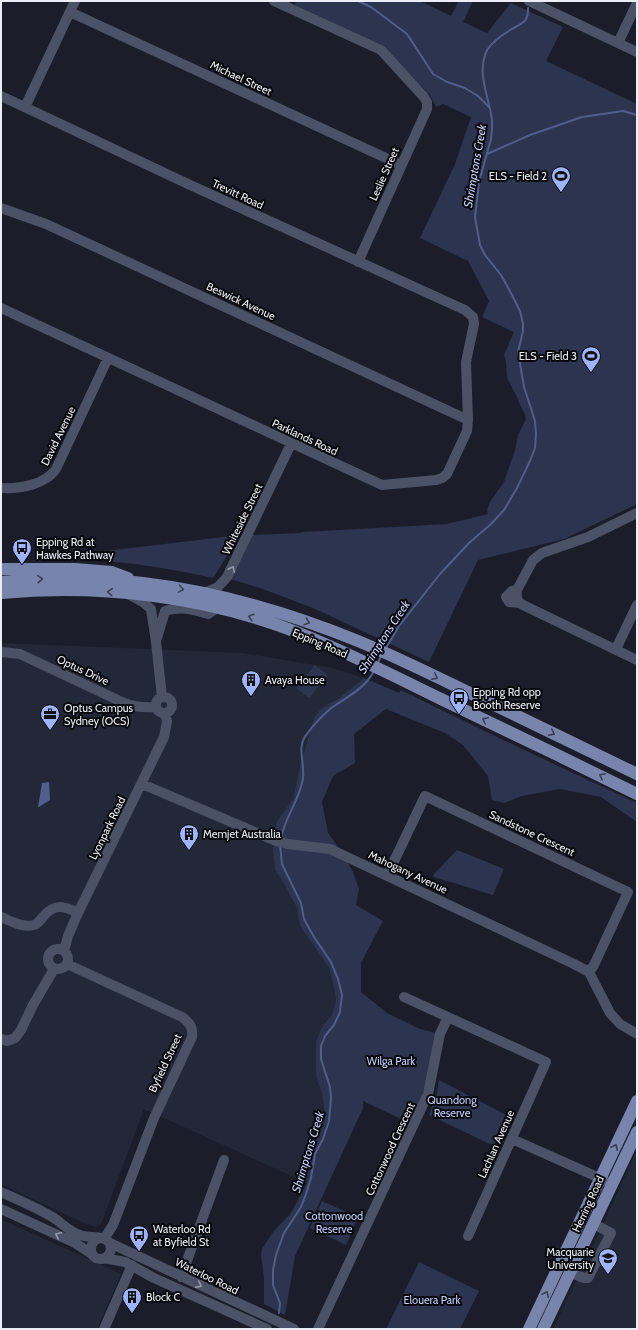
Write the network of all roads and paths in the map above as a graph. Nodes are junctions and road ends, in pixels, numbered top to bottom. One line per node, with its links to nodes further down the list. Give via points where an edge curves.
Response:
1 (75, 1): 5 (street)
2 (274, 1): 10 (street, Leslie Street, via 381,50 424,96 428,109)
3 (529, 1): 6 (street)
4 (637, 3): 6 (street)
5 (70, 12): 9 (street); 10 (street, Michael Street)
6 (618, 43): 7 (street)
7 (637, 52)
8 (1, 96): 9 (street, Trevitt Road)
9 (25, 107): 12 (street, Trevitt Road)
10 (401, 165): 12 (street, Leslie Street)
11 (1, 208): 16 (street, Beswick Avenue, via 46,224)
12 (358, 262): 14 (street, Trevitt Road)
13 (1, 308): 15 (street, Parklands Road)
14 (465, 310): 16 (street, Parklands Road, via 472,317 474,324 466,362)
15 (108, 358): 17 (street, Parklands Road); 18 (street, David Avenue, via 52,476 33,484)
16 (468, 420): 17 (street, Parklands Road, via 467,431 447,474 436,480 382,485)
17 (291, 444): 25 (street, Whiteside Street, one-way to 17, via 225,581)
18 (1, 488)
19 (637, 513): 29 (street, via 588,537 542,553 533,560 519,598 577,632)
20 (1, 569): 22 (main road, via 112,572)
21 (1, 582): 22 (main road, Epping Road, one-way to 22, via 66,579)
22 (142, 583): 25 (main road, Epping Road, one-way to 25)
23 (126, 592): 24 (main road, Epping Road, one-way to 24, via 55,590); 27 (main road, Epping Road); 28 (street, via 151,609)
24 (1, 593)
25 (204, 593): 35 (main road, Epping Road, one-way to 35, via 290,616 358,641)
26 (637, 605): 29 (street)
27 (217, 608): 28 (street, via 208,614 191,609 175,608 165,611); 37 (main road, Epping Road, one-way to 27, via 391,674 298,632)
28 (156, 642): 32 (street)
29 (616, 649): 31 (street)
30 (1, 652): 33 (street, Optus Drive, via 20,654 135,707)
31 (637, 660)
32 (162, 697): 33 (street, via 156,701); 34 (street, via 169,700 172,705 171,711)
33 (156, 707): 34 (street)
34 (165, 714): 36 (street, Lyonpark Road, via 167,721 164,736)
35 (637, 774)
36 (142, 784): 38 (street, Mahogany Avenue, via 276,841 330,850); 39 (street, Lyonpark Road)
37 (637, 794)
38 (387, 876): 44 (street, Mahogany Avenue); 44 (street, Sandstone Crescent, via 426,796 525,843 628,892)
39 (78, 913): 40 (street, via 68,908 57,907 48,910 35,924 26,926); 41 (street, Lyonpark Road)
40 (1, 916)
41 (64, 951): 42 (street, via 68,957); 43 (street, via 54,950 49,954 49,964)
42 (67, 964): 43 (street, via 63,968); 60 (street, Byfield Street, via 182,1018 189,1023 192,1030 192,1038 154,1118 113,1224)
43 (54, 969): 48 (street, via 15,1038 8,1041)
44 (589, 972): 47 (street, via 610,1013 620,1024)
45 (404, 997): 46 (street)
46 (448, 1017): 51 (street, Lachlan Avenue, via 546,1062); 69 (street, Cottonwood Crescent, via 440,1034 428,1094)
47 (635, 1032)
48 (1, 1039)
49 (637, 1101): 54 (main road, Herring Road, one-way to 49)
50 (637, 1132): 52 (main road, Herring Road)
51 (512, 1139): 54 (street); 59 (street, Lachlan Avenue)
52 (633, 1149): 55 (main road, Herring Road)
53 (224, 1160): 65 (street)
54 (601, 1178): 55 (street); 70 (main road, Herring Road, one-way to 54)
55 (613, 1184): 58 (main road, Herring Road)
56 (1, 1192): 60 (street, Waterloo Road, via 50,1216 74,1233)
57 (1, 1209): 61 (street, one-way to 57, via 75,1243)
58 (594, 1224): 64 (main road, Herring Road); 64 (street, via 611,1232 588,1278)
59 (468, 1236)
60 (104, 1240): 61 (street, via 96,1239 91,1244); 62 (street, via 111,1247 110,1253); 65 (street, Waterloo Road)
61 (92, 1254): 62 (street, via 97,1258)
62 (104, 1258): 63 (street, Waterloo Road)
63 (132, 1265): 66 (street); 67 (street, Waterloo Road, via 154,1278)
64 (570, 1273): 71 (main road, Herring Road)
65 (181, 1277): 68 (street, Waterloo Road, one-way to 68)
66 (104, 1329)
67 (267, 1329)
68 (294, 1329)
69 (318, 1329)
70 (529, 1329)
71 (543, 1329)

